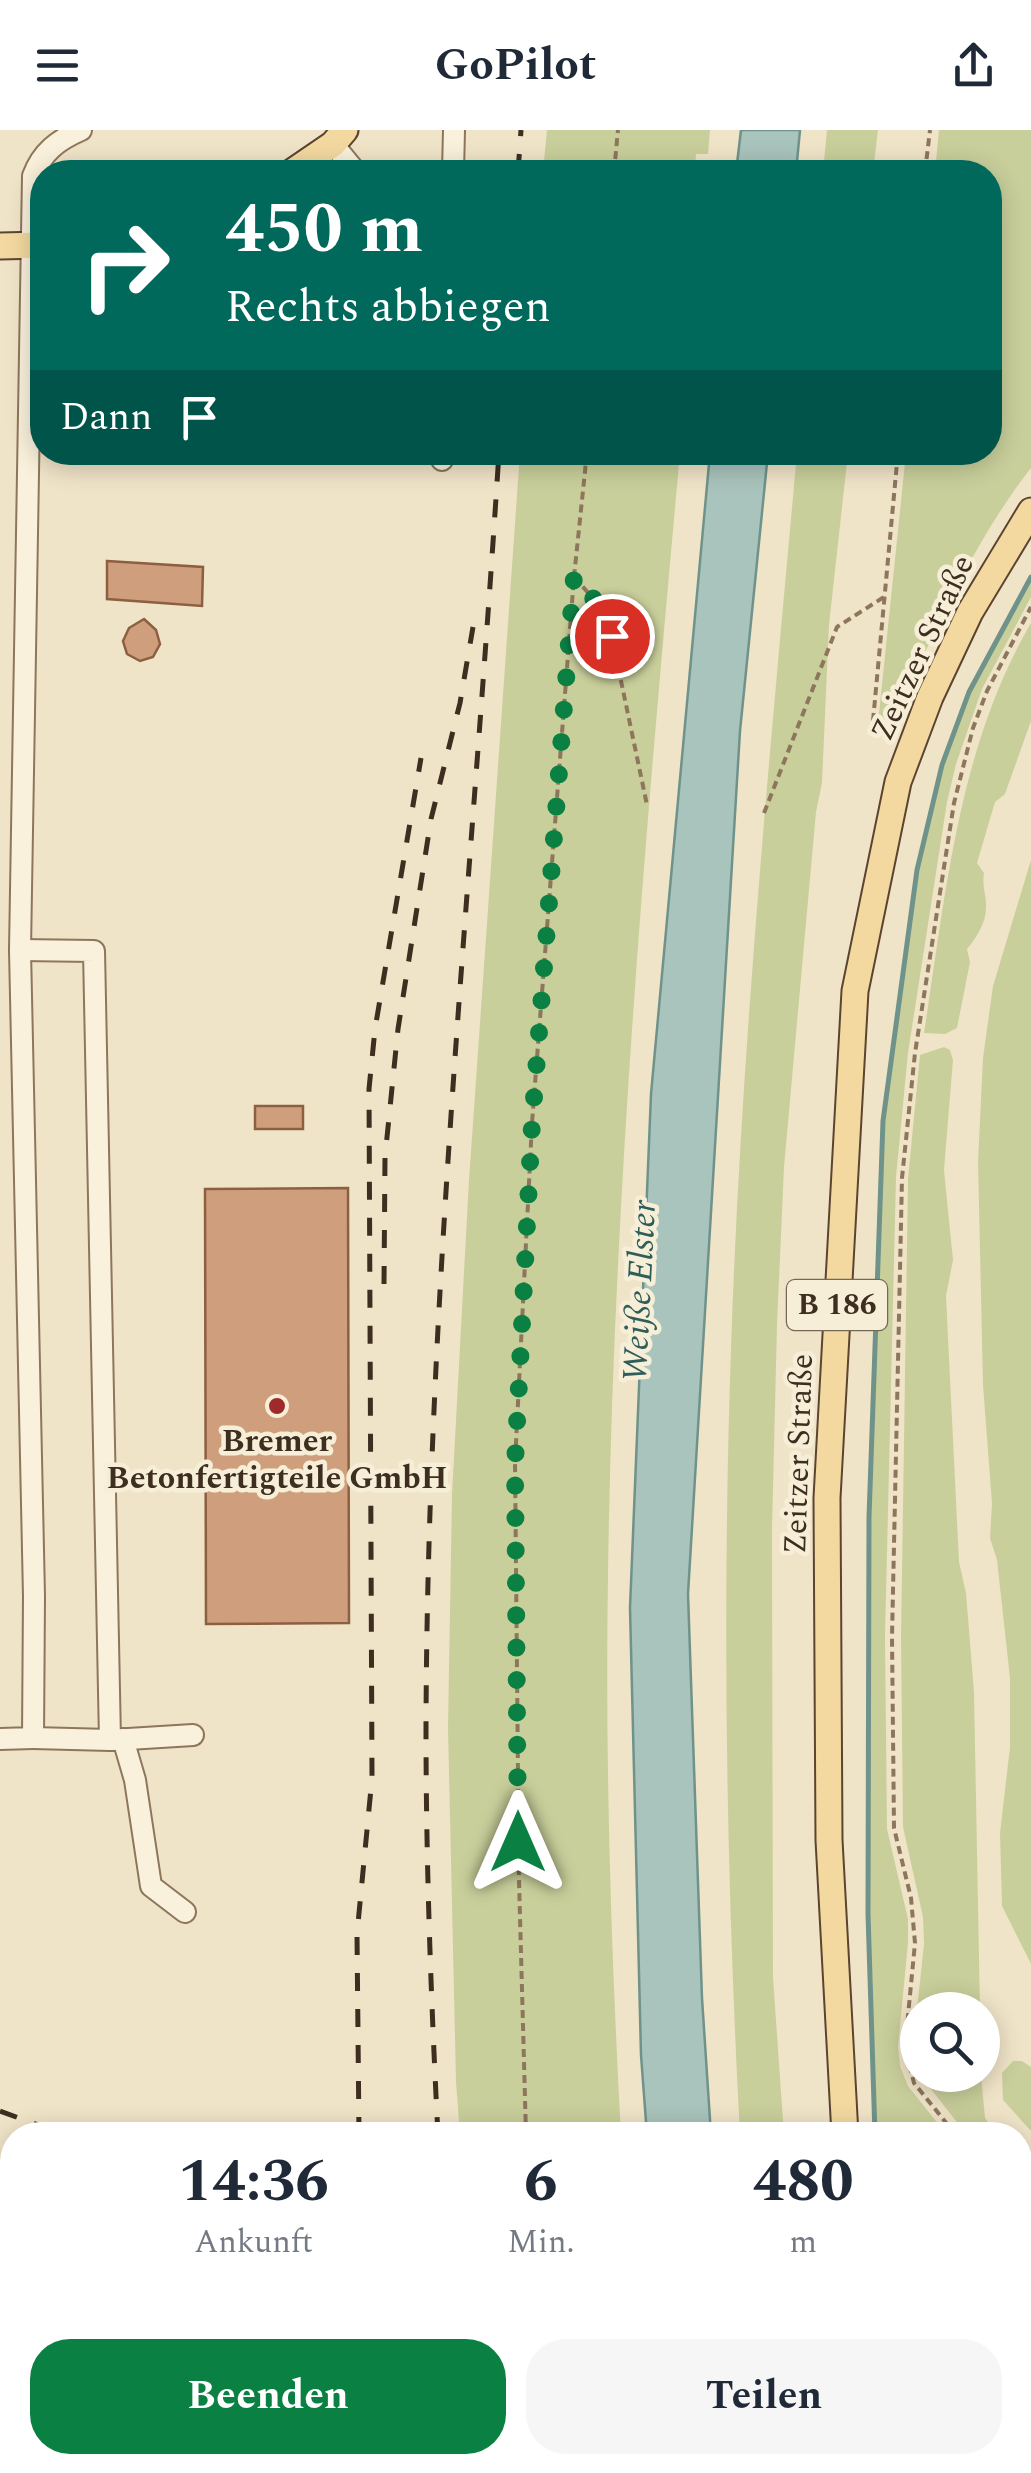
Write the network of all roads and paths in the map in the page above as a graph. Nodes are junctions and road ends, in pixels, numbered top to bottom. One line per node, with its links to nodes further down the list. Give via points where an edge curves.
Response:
1 (81, 130): 6 (street)
2 (454, 130): 9 (street)
3 (618, 130): 10 (path)
4 (930, 130): 11 (path)
5 (339, 137): 7 (main road); 8 (street)
6 (39, 160)
7 (308, 160)
8 (350, 160)
9 (453, 160)
10 (615, 160)
11 (927, 160)
12 (30, 245): 13 (main road)
13 (0, 246)
14 (32, 465): 24 (street)
15 (586, 465): 18 (path)
16 (897, 465): 19 (path)
17 (1031, 511): 31 (main road, Zeitzer Straße / B 186, via 970,612 898,782 855,991 827,1498 829,1840)
18 (574, 577): 22 (path, via 607,614); 30 (path, via 515,1464)
19 (884, 596): 21 (path); 23 (path, via 837,628)
20 (1031, 607): 32 (path, via 986,692 958,784 914,1054 902,1178 894,1828 915,1944 904,2047 914,2083)
21 (872, 722)
22 (648, 805)
23 (764, 813)
24 (20, 950): 26 (street); 28 (street, via 94,951)
25 (192, 1735): 28 (street)
26 (33, 1738): 27 (street); 28 (street)
27 (0, 1739)
28 (116, 1740): 29 (street, via 135,1780 151,1886)
29 (185, 1912)
30 (526, 2122)
31 (844, 2122)
32 (946, 2122)

